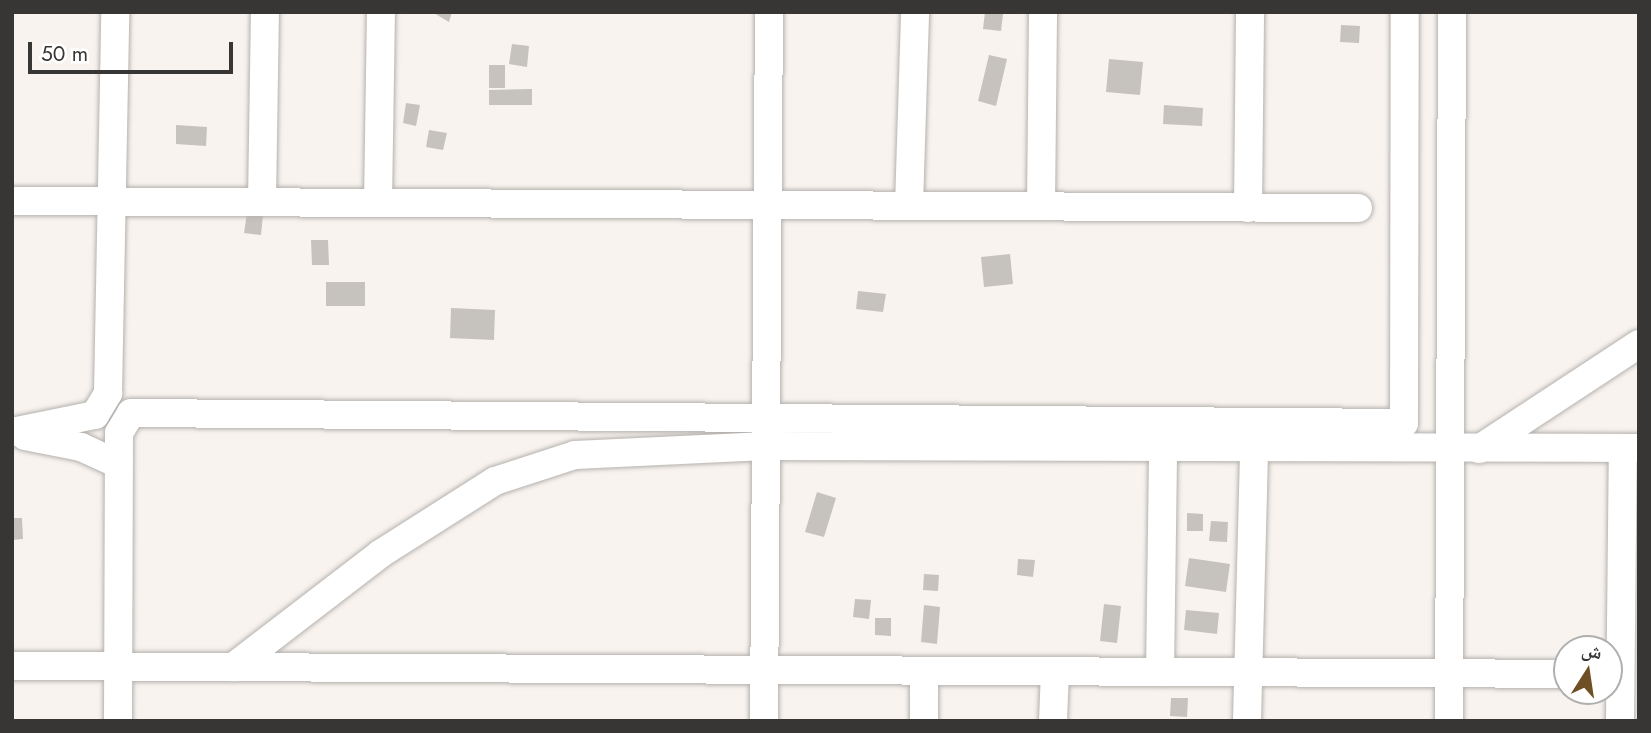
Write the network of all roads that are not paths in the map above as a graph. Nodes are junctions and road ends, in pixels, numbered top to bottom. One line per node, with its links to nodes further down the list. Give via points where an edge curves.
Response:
1 (115, 12): 11 (street)
2 (265, 12): 12 (street)
3 (381, 12): 13 (street)
4 (769, 12): 14 (street)
5 (915, 12): 15 (street)
6 (1043, 12): 16 (street)
7 (1250, 12): 17 (street)
8 (1405, 12): 20 (street, via 1404,423)
9 (1452, 12): 26 (street)
10 (12, 201): 11 (street)
11 (114, 201): 12 (street); 21 (street, via 111,363 103,406 95,415)
12 (262, 201): 13 (street)
13 (378, 202): 14 (street)
14 (767, 205): 15 (street); 20 (street)
15 (909, 206): 16 (street)
16 (1041, 206): 17 (street)
17 (1248, 208): 18 (street)
18 (1358, 208)
19 (1639, 344): 27 (street)
20 (766, 415): 22 (street); 28 (street, via 131,413 120,425)
21 (12, 433): 28 (street, via 80,447)
22 (765, 446): 23 (street); 31 (street, via 575,455 495,481 380,554); 32 (street)
23 (1163, 447): 24 (street); 35 (street)
24 (1254, 448): 26 (street); 36 (street)
25 (1631, 448): 27 (street); 39 (street)
26 (1450, 449): 27 (street); 37 (street)
27 (1479, 449)
28 (118, 464): 30 (street)
29 (12, 666): 30 (street)
30 (118, 667): 31 (street); 40 (street)
31 (233, 667): 32 (street)
32 (764, 670): 34 (street); 41 (street)
33 (1055, 671): 34 (street); 35 (street); 43 (street)
34 (924, 672): 42 (street)
35 (1160, 672): 36 (street)
36 (1247, 672): 37 (street); 44 (street)
37 (1450, 673): 38 (street); 45 (street)
38 (1553, 674)
39 (1623, 674)
40 (118, 721)
41 (764, 721)
42 (924, 721)
43 (1053, 721)
44 (1247, 721)
45 (1450, 721)

